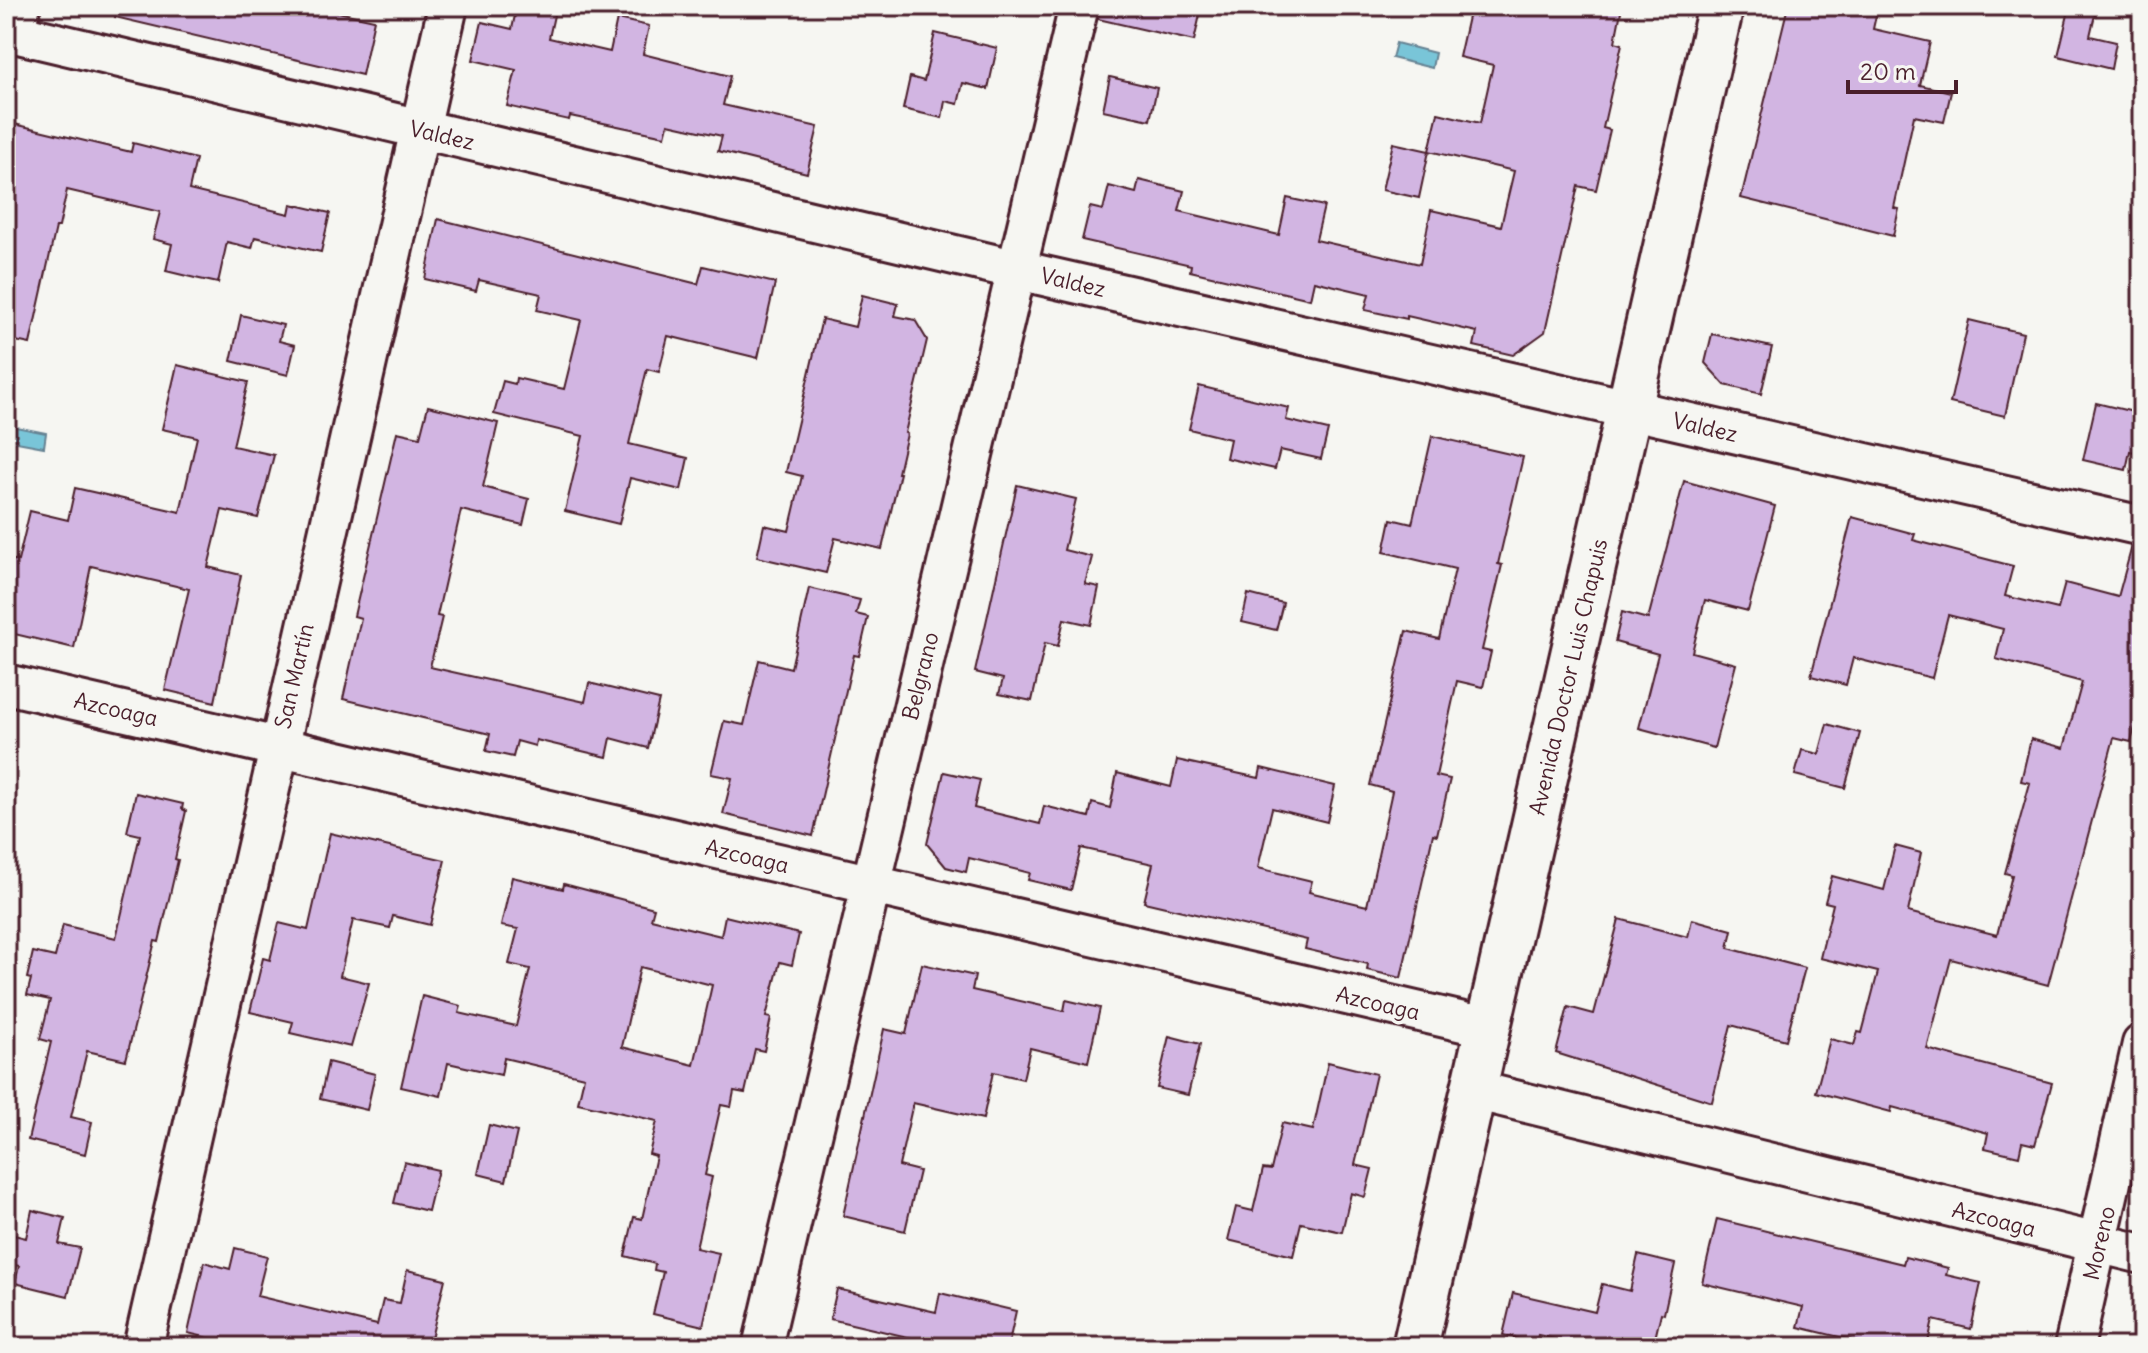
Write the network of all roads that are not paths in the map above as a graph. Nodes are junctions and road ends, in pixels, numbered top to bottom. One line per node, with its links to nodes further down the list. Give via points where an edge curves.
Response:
1 (448, 6): 5 (street, San Martín)
2 (1079, 6): 6 (street, Belgrano)
3 (1721, 6): 7 (main road, Avenida Doctor Luis Chapuis)
4 (20, 24): 5 (street, Valdez)
5 (419, 129): 6 (street, Valdez); 10 (street, San Martín)
6 (1018, 270): 7 (street, Valdez); 11 (street, Belgrano)
7 (1629, 409): 8 (street, Valdez); 12 (main road, Avenida Doctor Luis Chapuis)
8 (2142, 526)
9 (6, 684): 10 (street, Azcoaga)
10 (278, 746): 11 (street, Azcoaga); 17 (street, San Martín)
11 (869, 885): 12 (street, Azcoaga); 18 (street, Belgrano)
12 (1489, 1028): 14 (main road, Avenida Doctor Luis Chapuis)
13 (2142, 1044): 15 (street, Moreno)
14 (1474, 1090): 15 (street, Azcoaga); 19 (main road, Avenida Doctor Luis Chapuis)
15 (2099, 1244): 16 (street, Azcoaga); 20 (street, Moreno)
16 (2142, 1254)
17 (143, 1347)
18 (762, 1347)
19 (1415, 1347)
20 (2074, 1347)

